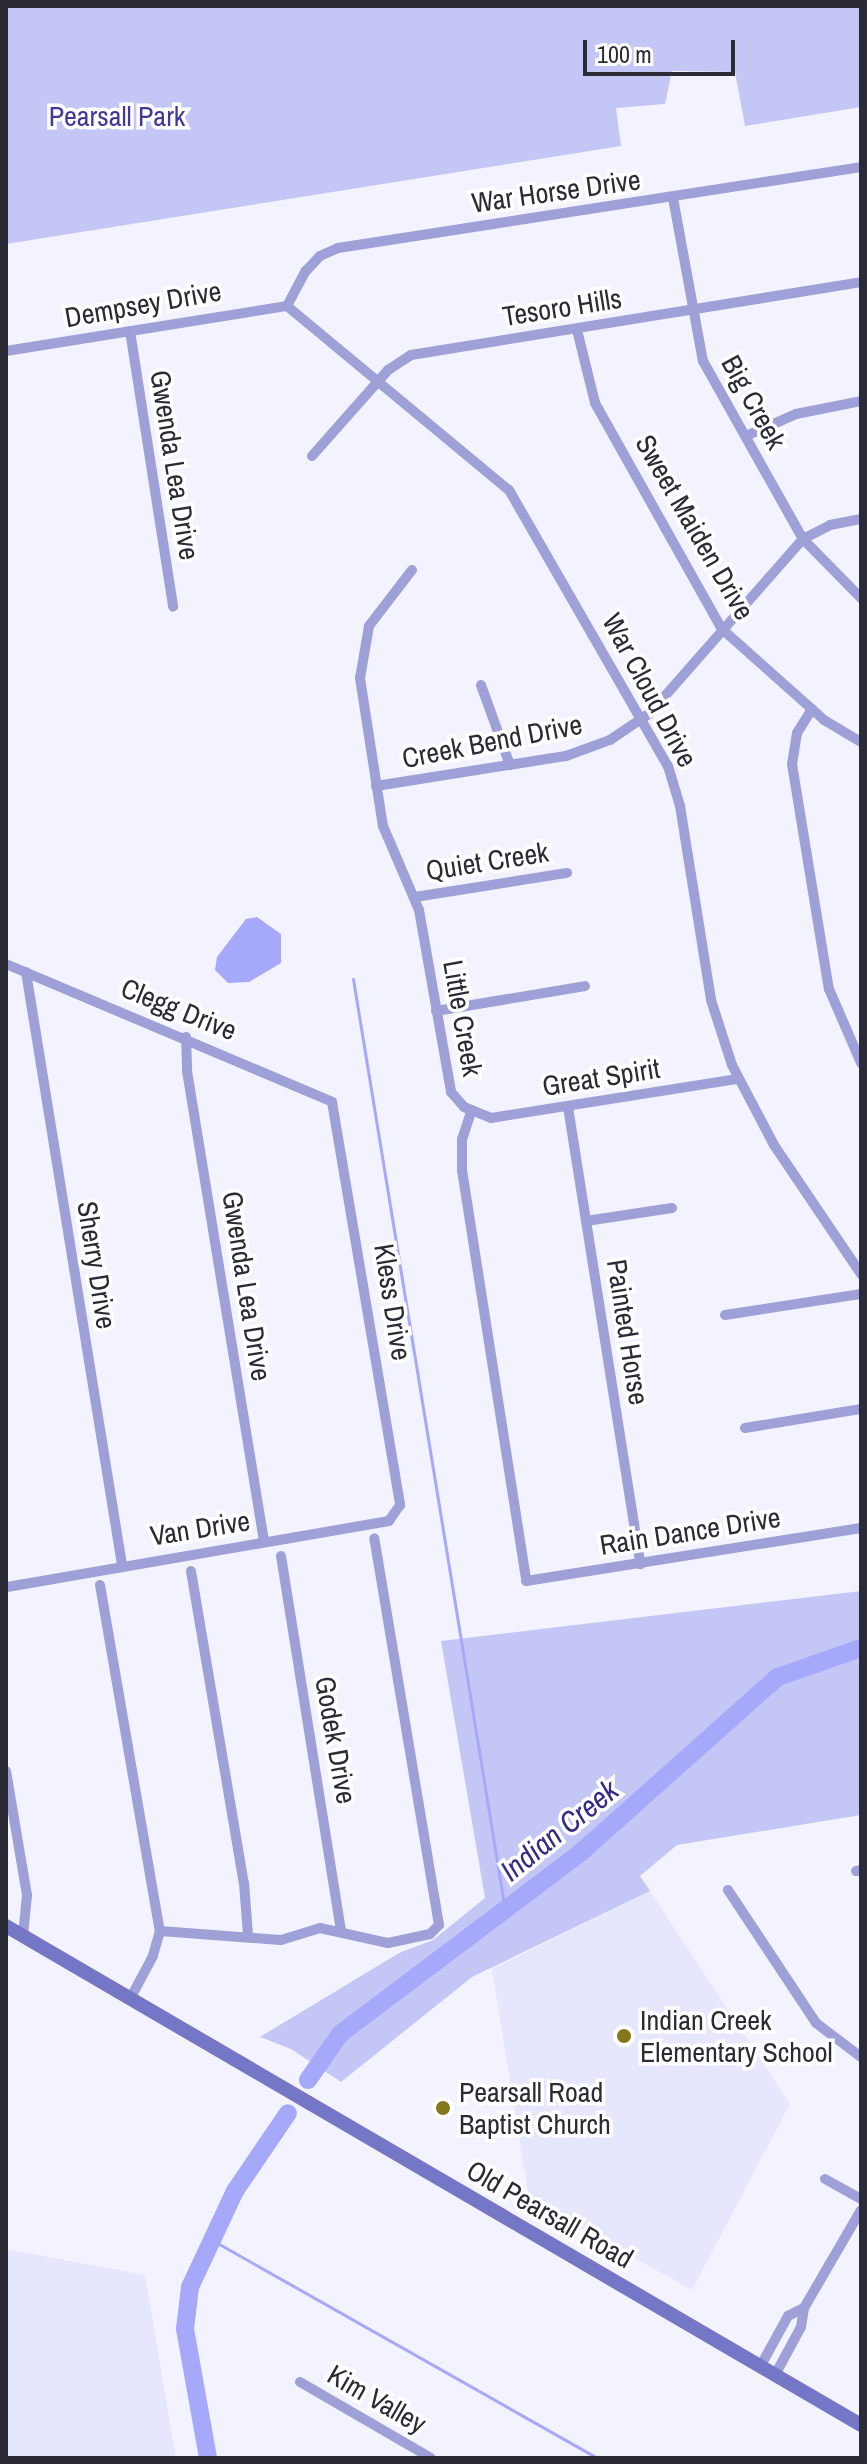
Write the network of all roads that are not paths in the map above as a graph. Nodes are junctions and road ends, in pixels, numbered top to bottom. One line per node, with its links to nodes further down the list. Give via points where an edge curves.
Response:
1 (861, 167): 2 (street, War Horse Drive)
2 (673, 198): 4 (street, War Horse Drive, via 338,248 320,256 306,271); 5 (street, Big Creek)
3 (861, 282): 5 (street, Tesoro Hills)
4 (287, 306): 7 (street, Dempsey Drive); 9 (street, War Cloud Drive)
5 (691, 309): 6 (street, Tesoro Hills); 11 (street, Big Creek, via 703,361)
6 (577, 330): 9 (street, Tesoro Hills, via 411,355); 18 (street, Sweet Maiden Drive, via 595,403)
7 (130, 331): 8 (street, Dempsey Drive); 17 (street, Gwenda Lea Drive)
8 (6, 351)
9 (379, 381): 12 (street, Tesoro Hills); 21 (street, War Cloud Drive, via 509,490)
10 (861, 401): 11 (street, via 796,414)
11 (746, 436): 14 (street, Big Creek)
12 (312, 456)
13 (861, 519): 14 (street, Creek Bend Drive, via 830,525)
14 (803, 539): 16 (street, Big Creek); 18 (street, Creek Bend Drive)
15 (412, 570): 24 (street, Little Creek, via 374,616 360,657)
16 (861, 598)
17 (173, 607)
18 (722, 629): 20 (street, Sweet Maiden Drive); 21 (street, Creek Bend Drive)
19 (481, 685): 23 (street)
20 (812, 709): 22 (street, Sweet Maiden Drive); 32 (street, via 797,733 792,764 829,989)
21 (641, 720): 23 (street, Creek Bend Drive, via 588,750); 33 (street, War Cloud Drive, via 668,766 678,796 711,1000)
22 (861, 742)
23 (510, 765): 24 (street, Creek Bend Drive)
24 (376, 786): 26 (street, Little Creek, via 383,826)
25 (567, 873): 26 (street, Quiet Creek)
26 (415, 897): 30 (street, Little Creek)
27 (6, 964): 28 (street, Clegg Drive)
28 (26, 972): 31 (street, Clegg Drive); 50 (street, Sherry Drive)
29 (585, 986): 30 (street)
30 (436, 1011): 36 (street, Little Creek, via 448,1083)
31 (186, 1037): 34 (street, Clegg Drive); 47 (street, Gwenda Lea Drive, via 187,1071)
32 (861, 1063)
33 (738, 1079): 35 (street, Great Spirit); 39 (street, War Cloud Drive, via 774,1145)
34 (332, 1102): 44 (street, Kless Drive)
35 (568, 1107): 36 (street, Great Spirit, via 491,1118); 38 (street, Painted Horse)
36 (471, 1112): 52 (street, Little Creek, via 462,1139 462,1170)
37 (672, 1208): 38 (street)
38 (586, 1221): 49 (street, Painted Horse)
39 (861, 1274)
40 (861, 1294): 41 (street)
41 (725, 1315)
42 (861, 1409): 43 (street)
43 (745, 1428)
44 (400, 1512): 47 (street, Van Drive, via 389,1521)
45 (861, 1528): 49 (street, Rain Dance Drive)
46 (374, 1538): 59 (street, via 439,1925 430,1934 388,1943)
47 (264, 1541): 50 (street, Van Drive)
48 (281, 1556): 59 (street, Godek Drive)
49 (640, 1564): 52 (street, Rain Dance Drive)
50 (122, 1565): 54 (street, Van Drive)
51 (191, 1571): 60 (street, via 244,1883)
52 (526, 1581)
53 (100, 1585): 58 (street)
54 (6, 1587)
55 (6, 1771): 61 (street, via 27,1895)
56 (728, 1890): 63 (street, via 816,2023)
57 (6, 1926): 61 (main road, Old Pearsall Road)
58 (160, 1931): 60 (street); 62 (street)
59 (341, 1932): 60 (street, via 320,1928 281,1940)
60 (248, 1935)
61 (23, 1936): 62 (main road, Old Pearsall Road)
62 (130, 1999): 68 (main road, Old Pearsall Road)
63 (861, 2057)
64 (825, 2179): 65 (street)
65 (861, 2199)
66 (861, 2210): 67 (street)
67 (804, 2308): 68 (street, via 788,2316); 69 (street, via 801,2327)
68 (760, 2367): 69 (main road, Old Pearsall Road)
69 (775, 2375): 71 (main road, Old Pearsall Road)
70 (300, 2382): 72 (street, Kim Valley)
71 (861, 2425)
72 (431, 2458)

